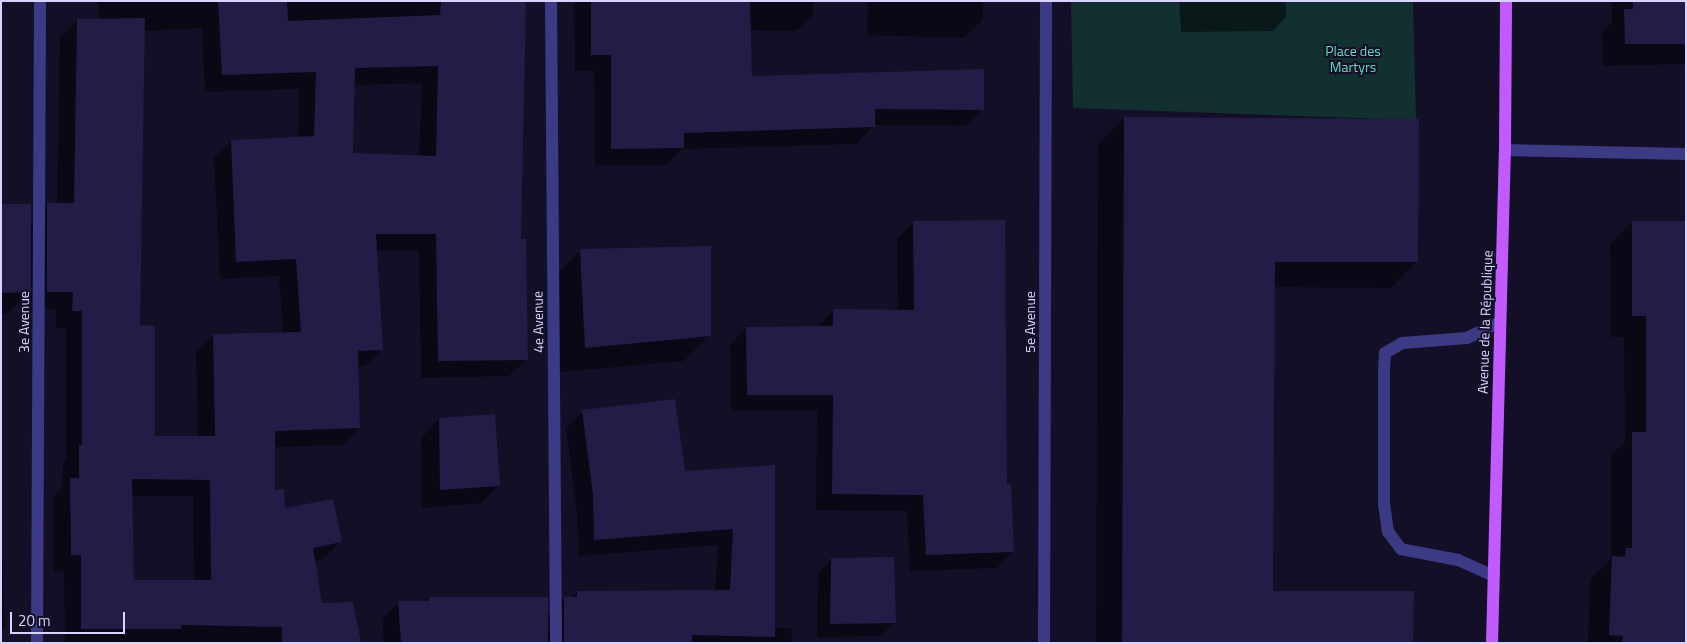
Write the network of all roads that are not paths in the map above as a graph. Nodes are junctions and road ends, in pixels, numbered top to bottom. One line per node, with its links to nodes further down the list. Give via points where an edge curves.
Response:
1 (40, 1): 9 (street, 3e Avenue)
2 (550, 1): 10 (street, 4e Avenue)
3 (1046, 1): 11 (street, 5e Avenue)
4 (1506, 1): 5 (main road, Avenue de la République)
5 (1505, 150): 6 (street); 7 (main road, Avenue de la République)
6 (1686, 154)
7 (1500, 322): 8 (main road, Avenue de la République); 8 (street, via 1467,338 1402,343 1385,353 1384,370 1384,505 1388,532 1402,549 1458,560)
8 (1494, 576): 12 (main road, Avenue de la République)
9 (37, 643)
10 (556, 643)
11 (1044, 643)
12 (1492, 643)

